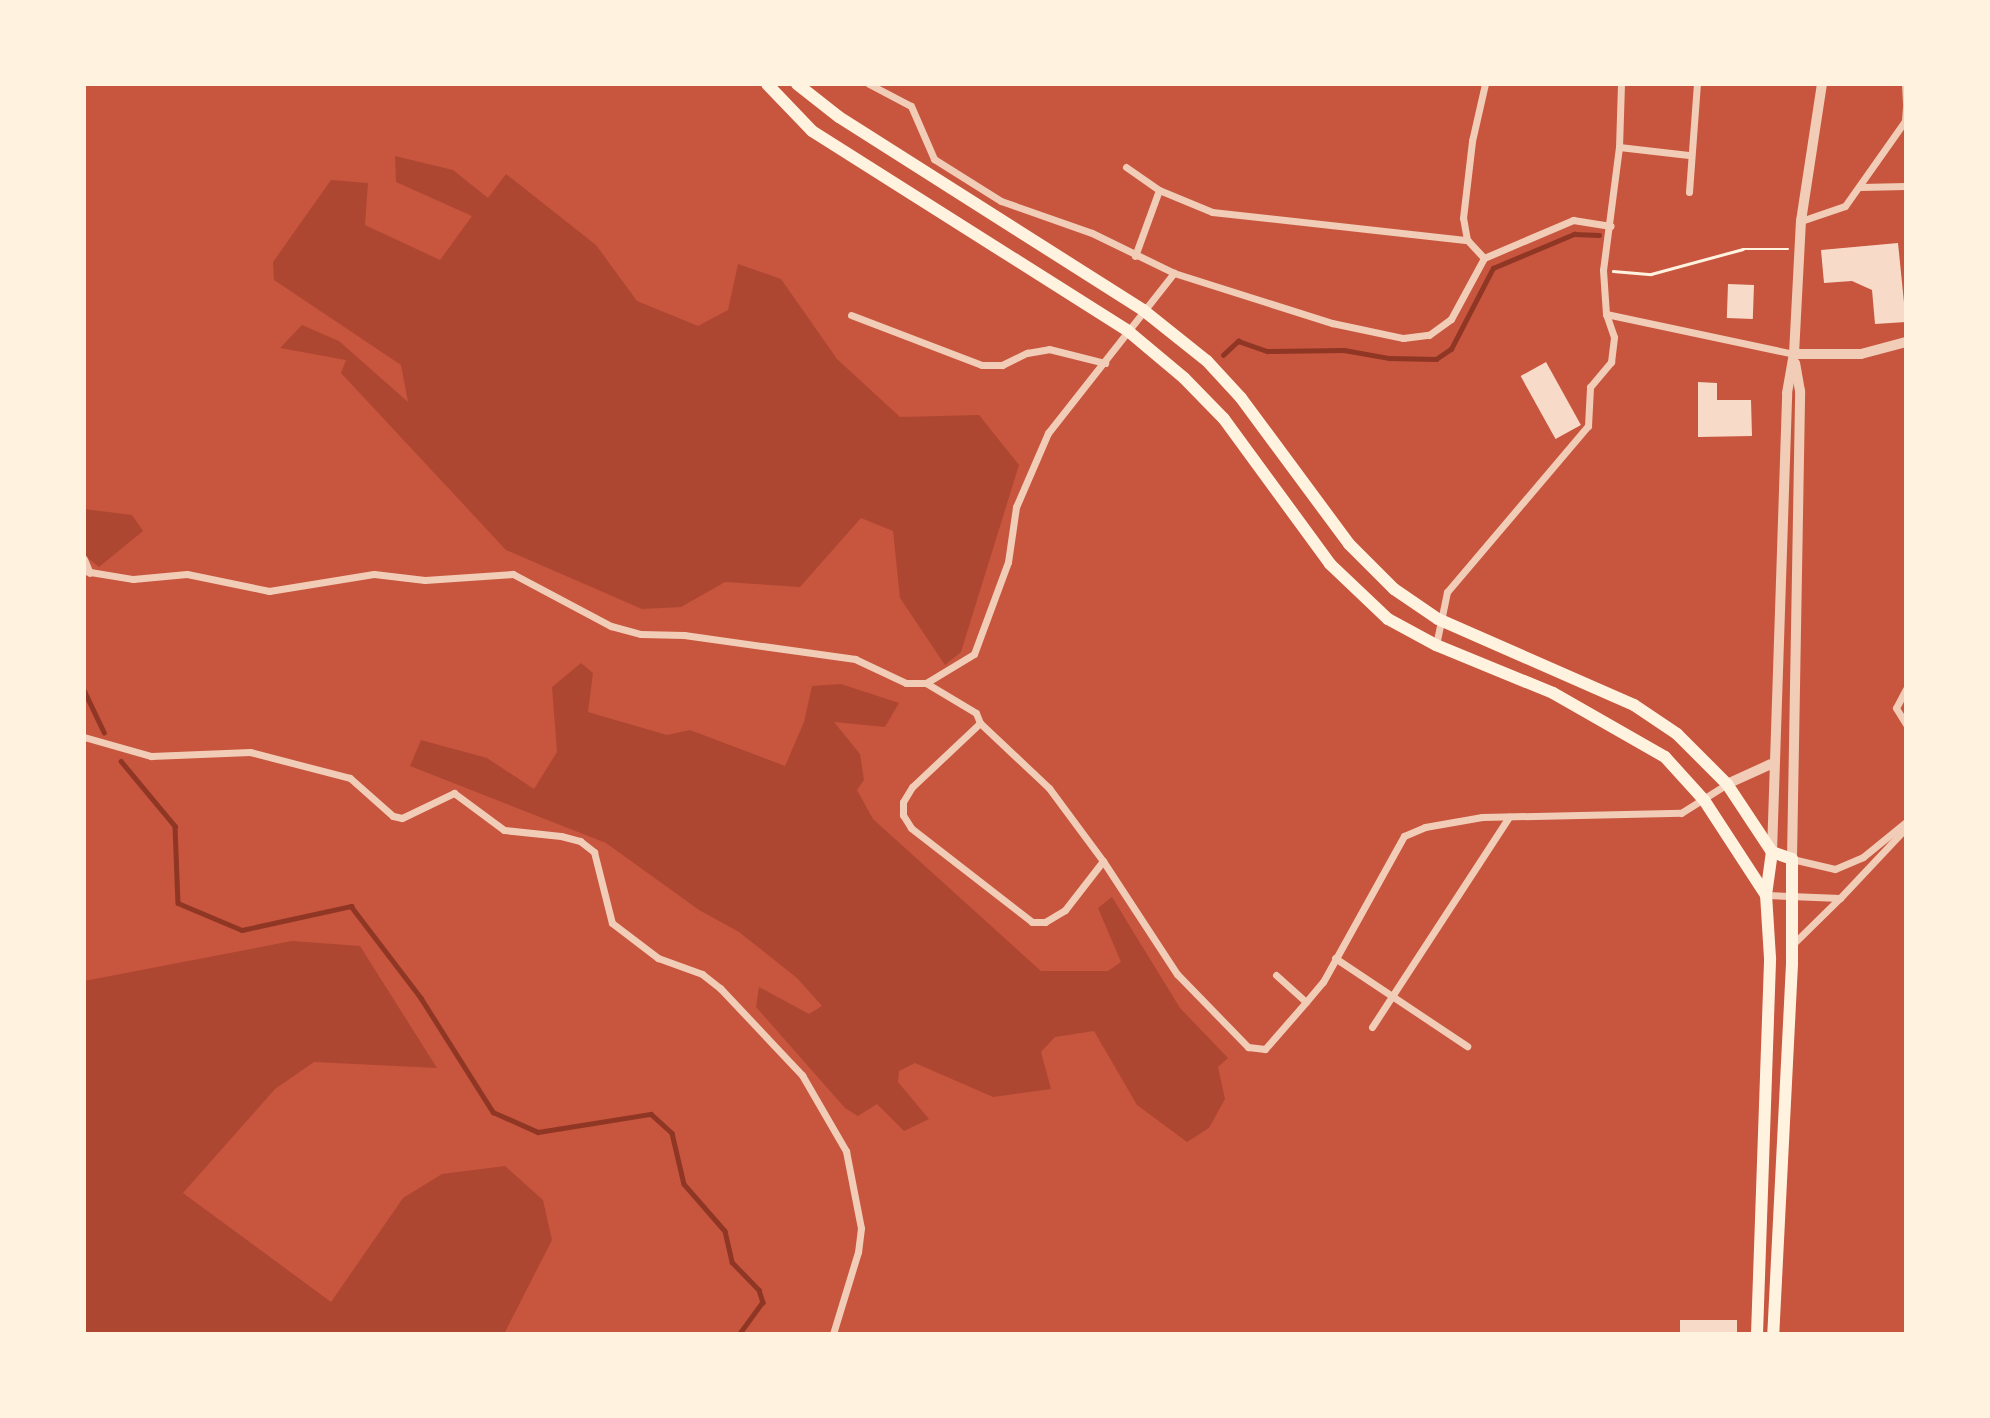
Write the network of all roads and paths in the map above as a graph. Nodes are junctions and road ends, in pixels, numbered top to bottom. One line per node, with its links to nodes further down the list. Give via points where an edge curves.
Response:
1 (767, 84): 28 (main road, via 812,131)
2 (797, 84): 25 (main road, via 839,117)
3 (869, 84): 21 (street, via 911,106 934,159 1001,201 1092,233)
4 (1485, 84): 19 (street, via 1472,141 1463,218)
5 (1621, 84): 10 (street)
6 (1698, 84): 11 (street)
7 (1822, 84): 17 (street)
8 (1905, 84): 9 (street)
9 (1906, 104): 14 (street, via 1905,121)
10 (1619, 147): 11 (street); 18 (street)
11 (1689, 155): 16 (street)
12 (1126, 167): 15 (street)
13 (1906, 186): 14 (street)
14 (1860, 187): 17 (street, via 1845,206)
15 (1159, 190): 19 (street, via 1212,212); 21 (street)
16 (1689, 192)
17 (1801, 221): 20 (street)
18 (1611, 226): 22 (street, via 1573,220); 23 (street)
19 (1467, 240): 22 (street)
20 (1798, 248): 23 (path, via 1743,249 1651,274); 30 (street)
21 (1135, 256): 24 (street)
22 (1484, 258): 24 (street, via 1451,319 1429,335 1403,338 1332,323)
23 (1603, 270): 26 (street)
24 (1174, 273): 25 (street)
25 (1143, 310): 28 (street); 34 (main road, via 1207,361 1241,398 1349,544 1394,589)
26 (1606, 314): 30 (street); 34 (street, via 1614,337 1611,362 1590,387 1588,426 1447,592)
27 (851, 315): 31 (street, via 982,365 1002,365 1049,349)
28 (1128, 331): 31 (street); 35 (main road, via 1224,419 1330,564 1388,619)
29 (1906, 342): 30 (street, via 1861,354)
30 (1794, 354): 41 (street, via 1787,393); 48 (street, via 1800,391)
31 (1105, 363): 36 (street, via 1048,433 1016,507 1008,562 974,654)
32 (84, 559): 33 (street)
33 (87, 572): 36 (street, via 133,579 187,574 269,591 374,574 425,580 513,574 621,629 855,660 905,683)
34 (1441, 620): 35 (street); 42 (main road, via 1634,705 1676,734)
35 (1436, 645): 43 (main road, via 1553,693 1624,731 1665,757)
36 (926, 683): 38 (street, via 976,713)
37 (1906, 689): 39 (street, via 1896,708)
38 (980, 723): 49 (street, via 1049,788); 49 (street, via 912,788 903,802 903,815 911,828 1032,922 1058,917)
39 (1906, 724)
40 (84, 737): 60 (street, via 151,756 250,752 350,778 393,816 402,818 454,793 504,830 561,836 580,841 594,852 612,923 657,958 702,974 720,988 802,1075 846,1151 861,1228)
41 (1771, 764): 42 (street); 47 (street)
42 (1727, 785): 43 (street); 47 (main road)
43 (1704, 800): 44 (street, via 1681,813); 50 (main road)
44 (1509, 817): 54 (street, via 1436,825 1404,836); 56 (street)
45 (1906, 822): 48 (street, via 1863,857 1835,869)
46 (1906, 828): 52 (street)
47 (1772, 852): 48 (main road); 50 (main road)
48 (1791, 859): 51 (main road)
49 (1103, 860): 57 (street, via 1177,974 1248,1047 1265,1049)
50 (1766, 895): 51 (street); 61 (main road, via 1770,958)
51 (1792, 896): 52 (street); 53 (main road)
52 (1840, 898): 53 (street)
53 (1792, 945): 62 (main road)
54 (1335, 958): 56 (street); 57 (street)
55 (1276, 975): 57 (street)
56 (1393, 993): 58 (street); 59 (street)
57 (1306, 1002)
58 (1372, 1027)
59 (1467, 1046)
60 (833, 1334)
61 (1757, 1334)
62 (1773, 1334)

